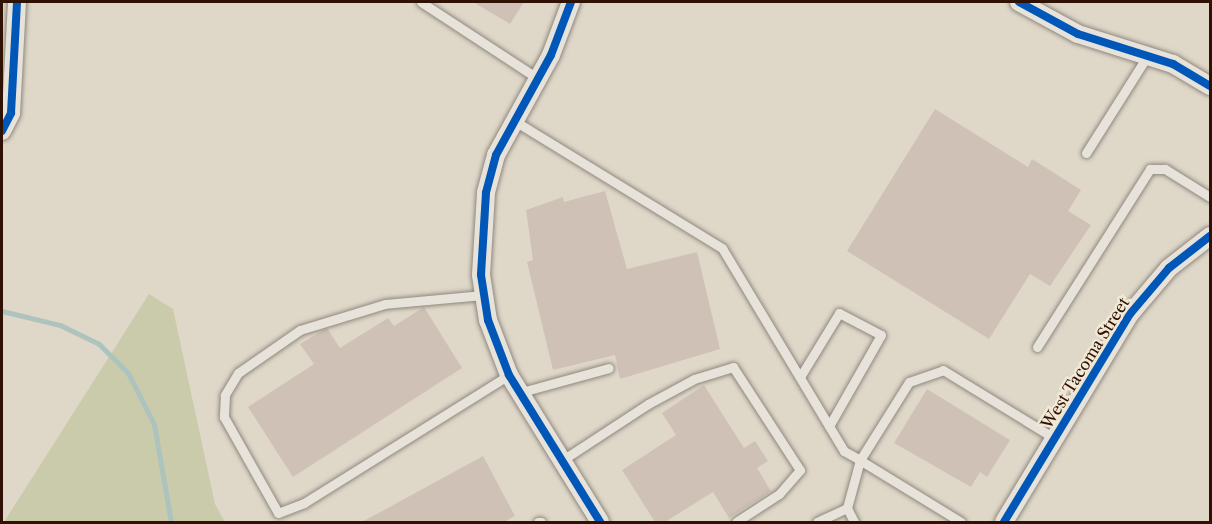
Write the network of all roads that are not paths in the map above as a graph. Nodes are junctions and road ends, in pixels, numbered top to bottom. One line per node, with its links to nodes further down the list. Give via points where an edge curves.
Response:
1 (17, 2): 9 (street, via 10,113)
2 (421, 2): 6 (lane)
3 (571, 2): 6 (street, via 561,34)
4 (1018, 2): 5 (street, via 1078,34)
5 (1148, 56): 7 (street); 10 (lane)
6 (532, 85): 8 (street)
7 (1210, 86)
8 (511, 119): 13 (street, via 486,193); 17 (lane, via 722,248)
9 (2, 131)
10 (1086, 153)
11 (1210, 197): 14 (lane, via 1165,169 1150,169)
12 (1210, 236): 20 (street, West Tacoma Street, via 1152,286)
13 (483, 295): 16 (street); 16 (lane, via 385,304 300,330 238,373 225,395 224,417 278,513 304,503)
14 (1037, 346)
15 (609, 368): 18 (lane)
16 (509, 375): 18 (street)
17 (800, 377): 19 (lane); 19 (lane, via 839,313 881,335)
18 (519, 393): 22 (street)
19 (829, 426): 21 (lane, via 844,451)
20 (1054, 438): 21 (lane, via 943,370 909,382); 29 (street, West Tacoma Street)
21 (860, 460): 23 (lane, via 855,495); 28 (lane)
22 (561, 461): 24 (street); 25 (lane, via 648,404 694,380 733,367 800,470 779,494)
23 (847, 507): 26 (lane); 27 (lane)
24 (600, 522)
25 (736, 522)
26 (818, 522)
27 (854, 522)
28 (961, 522)
29 (1004, 522)

